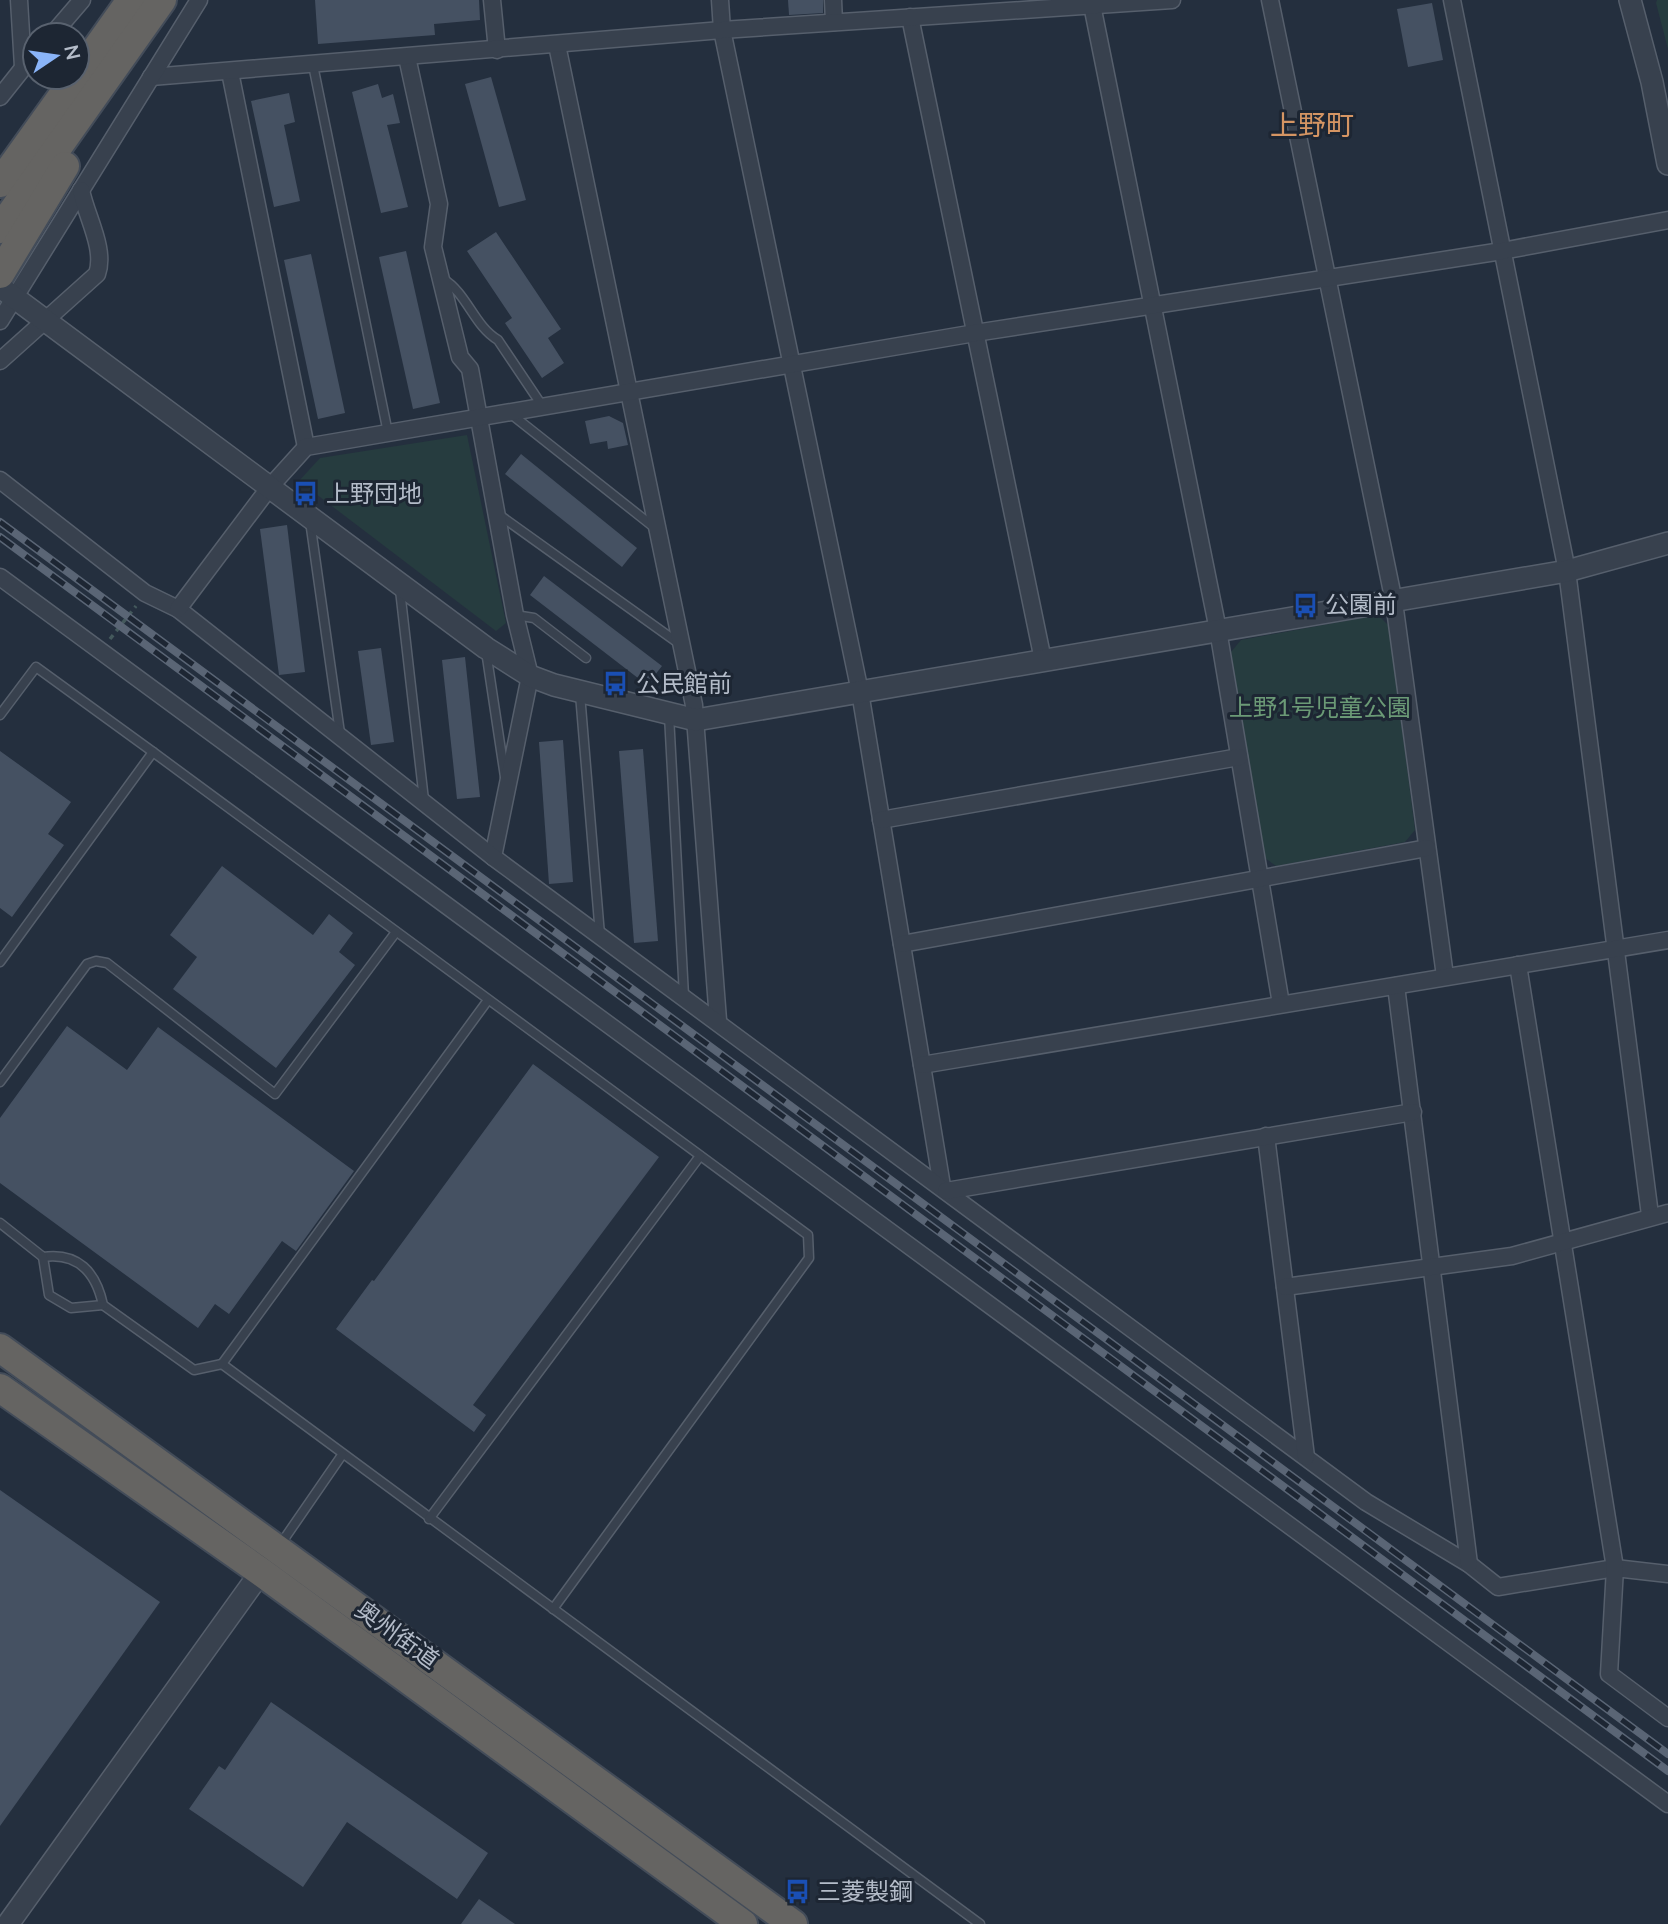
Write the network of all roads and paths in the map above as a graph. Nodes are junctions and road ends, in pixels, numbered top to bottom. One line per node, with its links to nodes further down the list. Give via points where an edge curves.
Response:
1 (19, 0): 28 (street)
2 (82, 0): 17 (street)
3 (110, 0): 19 (highway)
4 (131, 0): 24 (highway)
5 (162, 0): 22 (highway)
6 (199, 0): 29 (street)
7 (492, 0): 23 (street)
8 (720, 0): 20 (street)
9 (832, 0): 18 (street)
10 (1172, 0): 15 (street)
11 (1270, 0): 41 (street)
12 (1452, 0): 39 (street)
13 (1630, 0): 34 (street)
14 (1049, 4): 15 (street); 16 (street)
15 (1092, 5): 43 (street)
16 (910, 17): 18 (street); 46 (street)
17 (64, 21)
18 (834, 22): 20 (street)
19 (91, 25)
20 (722, 30): 21 (street); 48 (street)
21 (557, 45): 23 (street); 49 (street)
22 (130, 47): 38 (highway); 42 (highway, via 46,200)
23 (497, 50): 25 (street)
24 (91, 55)
25 (407, 57): 26 (street); 40 (street, via 439,204 433,247)
26 (313, 65): 27 (street); 53 (lane)
27 (230, 72): 29 (street); 54 (street)
28 (13, 76): 32 (street)
29 (151, 77): 36 (street)
30 (43, 91): 33 (highway)
31 (65, 91): 35 (highway)
32 (0, 97)
33 (0, 151)
34 (1668, 164)
35 (0, 183)
36 (81, 190): 42 (street); 44 (street, via 101,263 89,283)
37 (1668, 220): 39 (street)
38 (0, 229)
39 (1502, 251): 41 (street); 61 (street)
40 (441, 277): 50 (lane, via 498,340); 52 (street, via 460,357 470,369)
41 (1328, 277): 43 (street); 65 (street)
42 (6, 288): 44 (street); 45 (street)
43 (1153, 305): 46 (street); 68 (street)
44 (44, 319): 47 (street); 56 (street)
45 (0, 321)
46 (975, 333): 48 (street); 73 (street)
47 (0, 361)
48 (791, 366): 49 (street); 76 (street)
49 (629, 392): 50 (street); 59 (street)
50 (543, 407): 51 (street)
51 (509, 412): 52 (street); 59 (lane)
52 (478, 418): 53 (street); 57 (street)
53 (388, 433): 54 (street)
54 (306, 447): 56 (street)
55 (0, 480): 64 (street)
56 (270, 488): 58 (street); 66 (street)
57 (496, 512): 67 (street); 69 (lane)
58 (309, 518): 63 (street); 80 (lane)
59 (658, 531): 69 (street)
60 (1668, 543): 61 (street)
61 (1567, 571): 65 (street); 93 (street)
62 (0, 577): 71 (street)
63 (400, 584): 70 (street); 84 (lane)
64 (145, 593): 66 (street); 71 (path)
65 (1394, 602): 68 (street); 86 (street)
66 (177, 609): 80 (street)
67 (515, 615): 72 (lane, via 534,618); 74 (street)
68 (1218, 630): 73 (street); 82 (street)
69 (682, 646): 79 (street)
70 (486, 648): 74 (street); 83 (lane)
71 (101, 650): 129 (street)
72 (586, 658)
73 (1043, 660): 76 (street)
74 (530, 676): 75 (street); 83 (street)
75 (580, 691): 77 (street); 90 (lane)
76 (860, 692): 79 (street); 85 (street)
77 (668, 712): 79 (street); 98 (lane)
78 (0, 715): 81 (lane, via 36,667)
79 (696, 720): 101 (street)
80 (340, 737): 84 (street)
81 (153, 752): 89 (lane); 94 (lane)
82 (1239, 757): 85 (street); 88 (street)
83 (507, 791): 87 (street)
84 (424, 803): 87 (street)
85 (881, 820): 92 (street)
86 (1427, 848): 88 (street); 96 (street)
87 (493, 857): 90 (street)
88 (1260, 879): 92 (street); 100 (street)
89 (397, 932): 99 (lane); 103 (lane, via 275,1094 107,963 96,961 87,964)
90 (600, 935): 98 (street)
91 (1668, 940): 93 (street)
92 (902, 944): 102 (street)
93 (1615, 948): 95 (street); 109 (street)
94 (0, 962)
95 (1518, 965): 96 (street); 111 (street)
96 (1446, 976): 97 (street)
97 (1396, 986): 100 (street); 104 (street)
98 (684, 996): 101 (street)
99 (488, 1000): 106 (lane); 117 (lane)
100 (1281, 1004): 102 (street)
101 (718, 1020): 107 (street)
102 (922, 1065): 107 (street)
103 (0, 1082)
104 (1413, 1112): 105 (street); 113 (street)
105 (1266, 1136): 107 (street); 114 (street)
106 (700, 1156): 121 (lane); 127 (lane, via 808,1235 808,1258)
107 (946, 1191): 120 (street)
108 (1668, 1213): 109 (street)
109 (1650, 1215): 111 (street)
110 (0, 1223): 112 (lane)
111 (1562, 1241): 113 (street, via 1512,1256); 124 (street)
112 (43, 1257): 115 (lane, via 61,1255 83,1265 99,1286); 115 (lane, via 49,1295 71,1308)
113 (1432, 1267): 114 (street); 123 (street)
114 (1285, 1287): 120 (street)
115 (103, 1305): 117 (lane, via 194,1370)
116 (0, 1348): 122 (highway, 奥州街道)
117 (222, 1364): 119 (lane)
118 (0, 1388): 125 (highway, 奥州街道)
119 (342, 1455): 121 (lane); 122 (lane)
120 (1306, 1457): 123 (street, via 1366,1502)
121 (429, 1518): 127 (lane)
122 (278, 1547): 125 (street); 132 (highway, 奥州街道)
123 (1469, 1564): 124 (street, via 1498,1587)
124 (1615, 1568): 126 (street); 128 (street, via 1609,1674)
125 (261, 1572): 130 (street); 131 (highway, 奥州街道)
126 (1668, 1574)
127 (553, 1609): 133 (lane)
128 (1668, 1718)
129 (1668, 1804)
130 (8, 1924)
131 (743, 1924)
132 (793, 1924)
133 (980, 1924)

